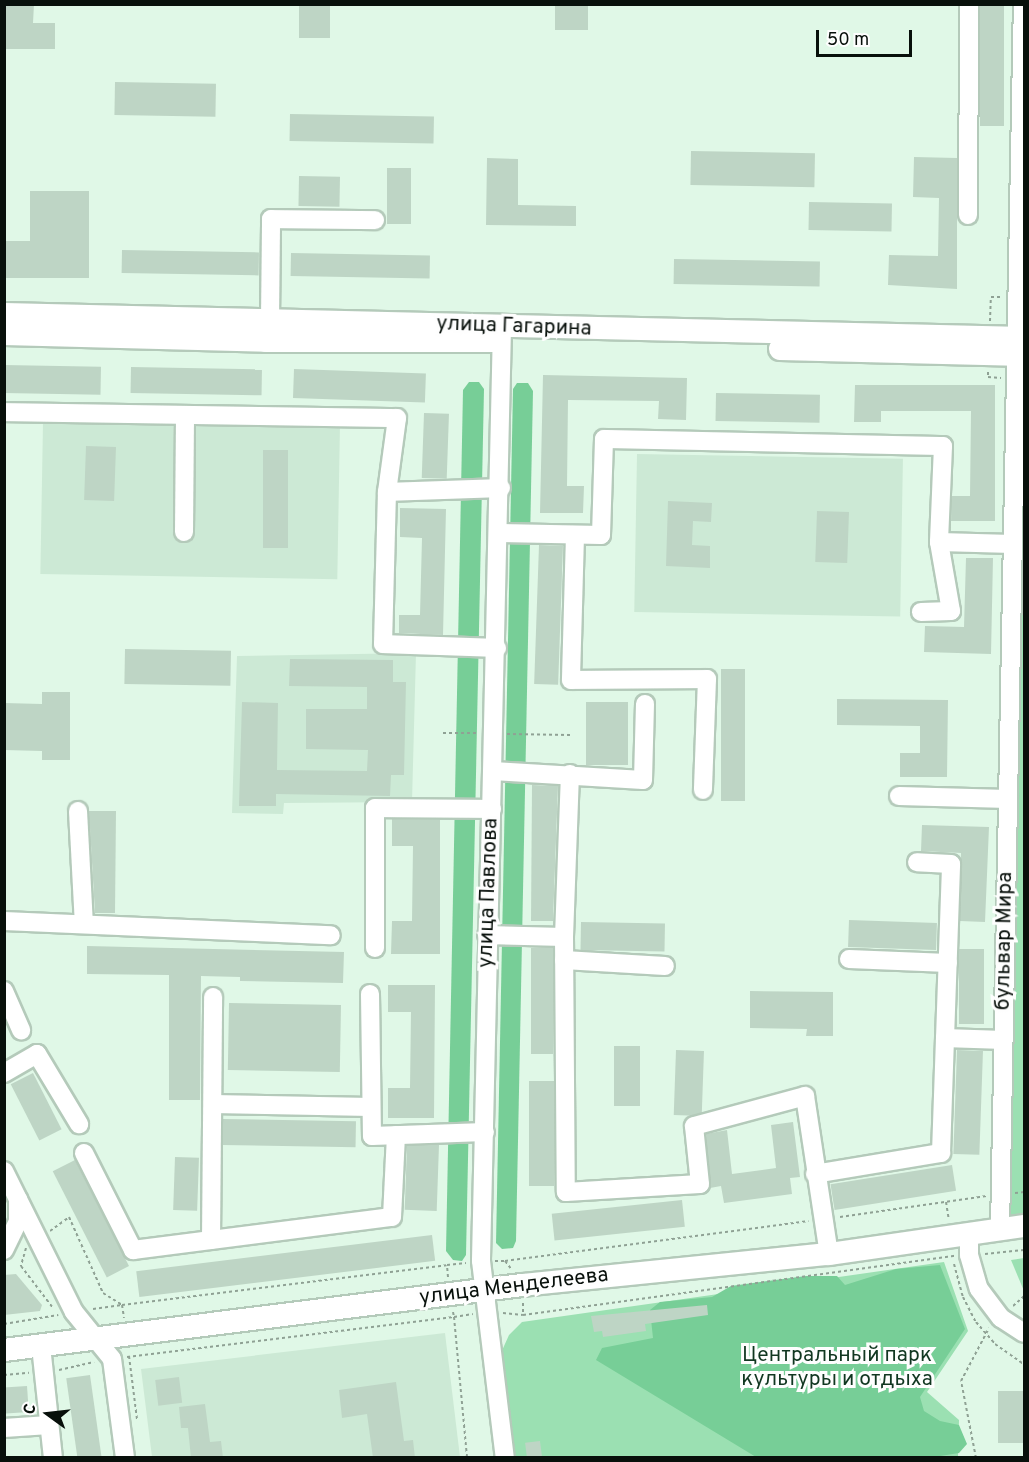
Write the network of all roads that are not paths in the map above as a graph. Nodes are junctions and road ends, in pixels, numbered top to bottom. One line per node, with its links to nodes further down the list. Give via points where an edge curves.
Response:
1 (969, 4): 3 (street)
2 (1023, 4): 9 (street, бульвар Мира)
3 (968, 215)
4 (375, 220): 6 (street, via 271,219)
5 (4, 314): 6 (main road, улица Гагарина)
6 (270, 320): 8 (main road, улица Гагарина)
7 (4, 334): 8 (main road, улица Гагарина, via 266,341)
8 (502, 334): 9 (main road, улица Гагарина); 12 (street, улица Павлова)
9 (1021, 346): 18 (street, бульвар Мира)
10 (4, 412): 11 (street)
11 (185, 415): 13 (street, via 397,418); 14 (street)
12 (501, 488): 13 (street); 15 (street, улица Павлова)
13 (387, 492): 20 (street, via 384,644)
14 (184, 532)
15 (500, 532): 16 (street); 20 (street, улица Павлова)
16 (575, 535): 17 (street, via 601,536 604,439 942,446); 24 (street, via 571,680 707,679)
17 (939, 542): 18 (street); 19 (street, via 951,611)
18 (1013, 544): 26 (street, бульвар Мира)
19 (921, 612)
20 (496, 648): 22 (street, улица Павлова)
21 (645, 704): 23 (street, via 643,780)
22 (493, 771): 23 (street); 27 (street, улица Павлова)
23 (570, 774): 34 (street)
24 (703, 790)
25 (899, 796): 26 (street)
26 (1008, 799): 45 (street, бульвар Мира)
27 (492, 809): 33 (street, улица Павлова); 35 (street, via 375,808)
28 (78, 811): 31 (street)
29 (917, 862): 38 (street, via 951,864)
30 (4, 921): 31 (street)
31 (84, 924): 32 (street)
32 (331, 935)
33 (487, 935): 34 (street); 50 (street, улица Павлова)
34 (564, 937): 37 (street)
35 (375, 948)
36 (849, 959): 38 (street)
37 (564, 960): 39 (street); 54 (street, via 566,1192 700,1184 694,1126 805,1096)
38 (948, 963): 44 (street)
39 (665, 966)
40 (4, 991): 43 (street)
41 (370, 994): 48 (street)
42 (213, 997): 47 (street)
43 (21, 1030)
44 (945, 1038): 45 (street); 54 (street, via 941,1152)
45 (1003, 1040): 57 (street, бульвар Мира)
46 (4, 1073): 49 (street, via 37,1054)
47 (213, 1104): 48 (street); 58 (street)
48 (371, 1107): 51 (street, via 372,1136)
49 (79, 1124)
50 (485, 1132): 51 (street); 62 (street, улица Павлова, via 481,1262)
51 (396, 1135): 58 (street, via 392,1217)
52 (84, 1153): 58 (street, via 134,1250)
53 (4, 1171): 55 (street)
54 (815, 1174): 61 (street)
55 (19, 1197): 60 (street, via 18,1221); 64 (street, via 74,1312)
56 (1024, 1226): 57 (main road, улица Менделеева)
57 (999, 1230): 59 (main road, улица Менделеева)
58 (211, 1240)
59 (969, 1245): 61 (main road, улица Менделеева); 63 (street, via 979,1289 1001,1318)
60 (4, 1250)
61 (829, 1254): 62 (main road, улица Менделеева)
62 (486, 1289): 64 (main road, улица Менделеева); 71 (street, улица Павлова)
63 (1024, 1333)
64 (97, 1339): 65 (main road, улица Менделеева); 70 (street, via 121,1358)
65 (41, 1346): 66 (main road, улица Менделеева); 67 (street)
66 (4, 1350)
67 (49, 1425): 68 (street); 69 (street)
68 (4, 1428)
69 (54, 1458)
70 (125, 1458)
71 (505, 1458)

